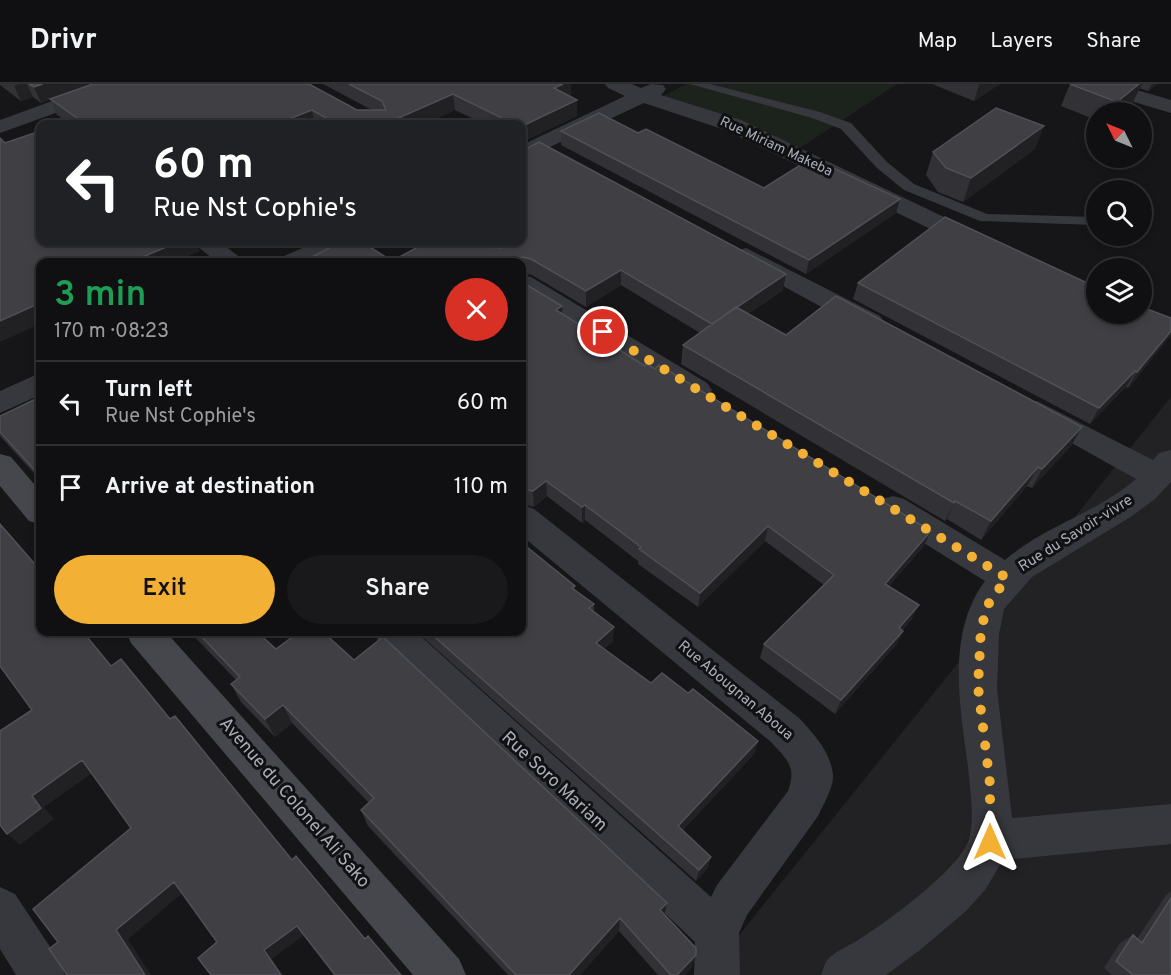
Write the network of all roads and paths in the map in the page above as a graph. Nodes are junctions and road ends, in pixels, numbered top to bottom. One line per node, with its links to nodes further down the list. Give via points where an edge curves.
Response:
1 (118, 84): 8 (street)
2 (615, 84): 6 (street, Rue Miriam Makeba)
3 (665, 84): 6 (street)
4 (696, 84): 13 (lane, via 846,126 909,187 985,218)
5 (1094, 84): 7 (street)
6 (642, 96): 11 (street); 17 (street, Rue Miriam Makeba, via 733,125)
7 (1171, 107)
8 (39, 120)
9 (36, 121): 10 (street)
10 (0, 127)
11 (531, 149): 12 (street)
12 (570, 161)
13 (1086, 221)
14 (722, 243): 21 (street)
15 (210, 246): 18 (street)
16 (327, 246): 19 (street)
17 (1001, 252)
18 (227, 258)
19 (300, 258)
20 (526, 285): 25 (street)
21 (889, 332)
22 (36, 385): 24 (street)
23 (1013, 398): 27 (street)
24 (0, 403)
25 (724, 406)
26 (0, 465): 29 (street)
27 (1164, 467): 31 (street, Rue du Savoir-vivre, via 1139,494)
28 (866, 492): 31 (street)
29 (36, 507)
30 (526, 521): 37 (street, Rue Abougnan Aboua, via 785,730 805,752 813,776 804,802 732,900)
31 (1007, 578): 35 (street, Rue du Savoir-vivre, via 989,603 980,640 978,687 990,784)
32 (147, 636): 39 (street, Avenue du Colonel Ali Sako)
33 (396, 636): 37 (street, Rue Soro Mariam)
34 (1171, 824): 35 (street)
35 (990, 842): 41 (street, Rue du Savoir-vivre, via 971,876 923,921)
36 (0, 909): 38 (street)
37 (717, 932): 40 (street, Rue Abougnan Aboua)
38 (42, 975)
39 (443, 975)
40 (717, 975)
41 (844, 975)

